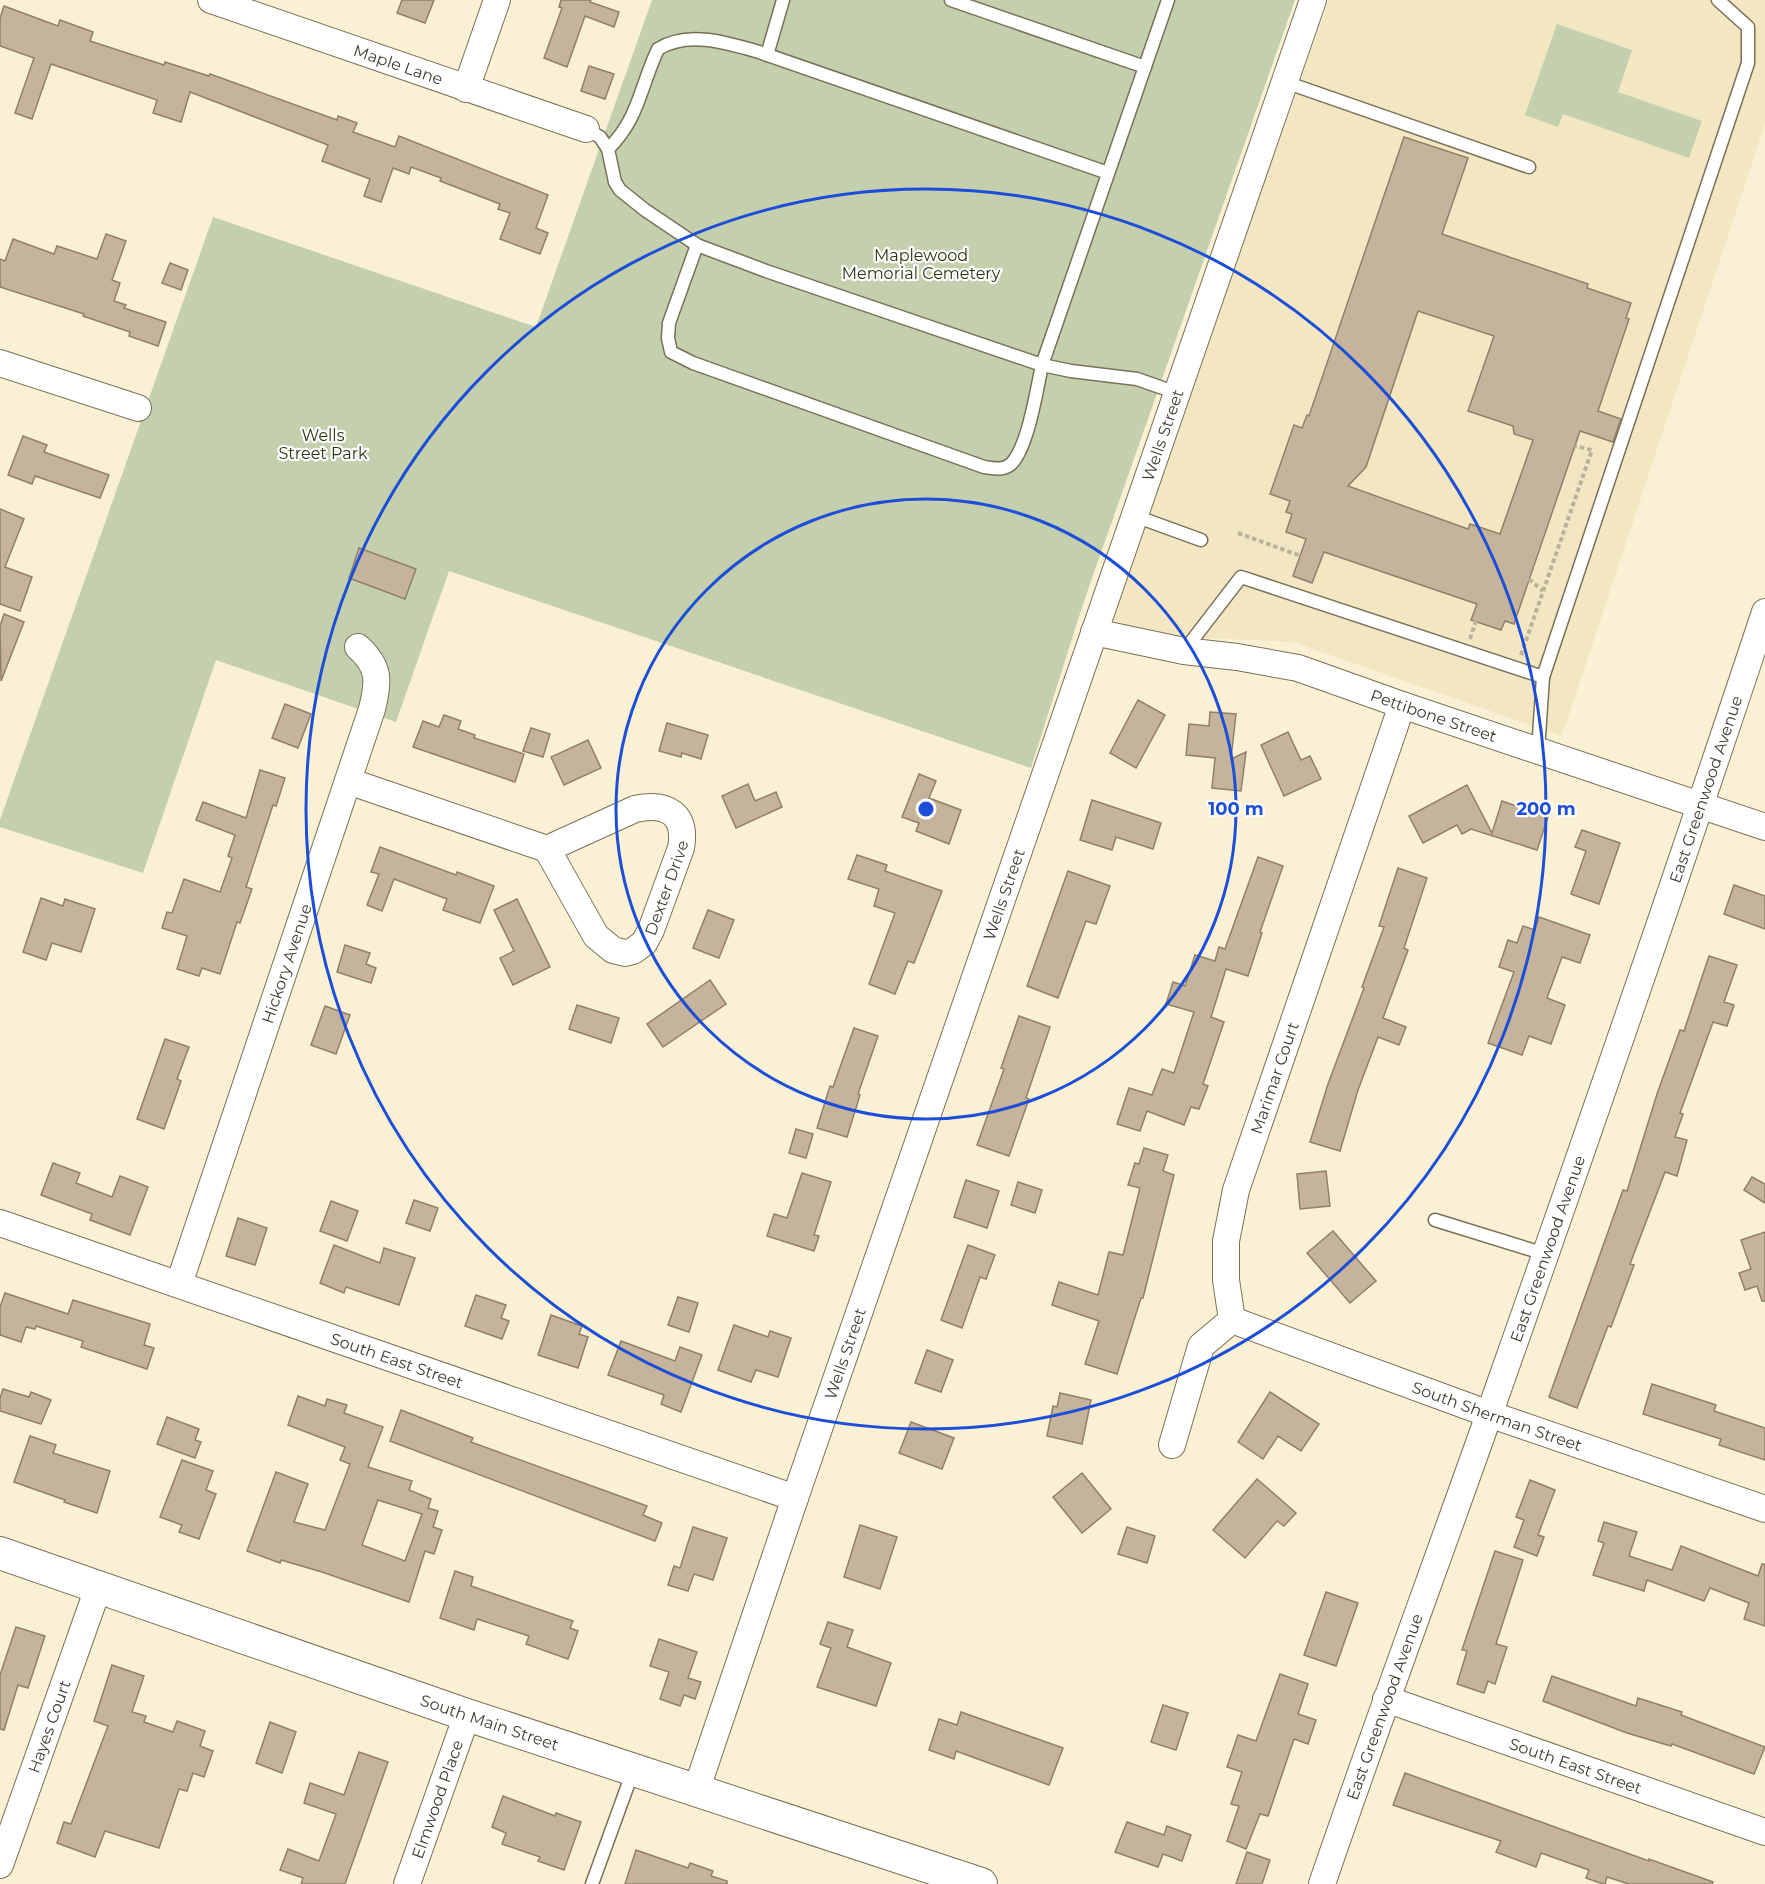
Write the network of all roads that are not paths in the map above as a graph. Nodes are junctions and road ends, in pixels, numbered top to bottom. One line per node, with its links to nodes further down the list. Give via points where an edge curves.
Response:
1 (211, 0): 11 (street, Maple Lane)
2 (497, 0): 11 (street)
3 (783, 0): 8 (lane)
4 (951, 0): 9 (lane)
5 (1168, 0): 9 (lane)
6 (1313, 0): 10 (street, Wells Street)
7 (1718, 0): 27 (lane, via 1748,27 1748,63)
8 (767, 55): 13 (lane, via 726,42 693,39 658,49 635,112); 15 (lane)
9 (1145, 67): 15 (lane)
10 (1285, 82): 14 (lane); 19 (street, Wells Street)
11 (466, 88): 12 (street, Maple Lane)
12 (586, 129): 13 (lane, via 600,137)
13 (608, 149): 16 (lane, via 620,190)
14 (1529, 167)
15 (1108, 173): 18 (lane)
16 (697, 245): 18 (lane); 18 (lane, via 669,322 671,352 984,466 999,469 1011,464 1032,411)
17 (0, 363): 20 (street)
18 (1042, 365): 19 (lane, via 1137,379)
19 (1177, 393): 21 (street, Wells Street)
20 (138, 408)
21 (1135, 516): 22 (lane); 24 (street, Wells Street)
22 (1201, 540)
23 (1765, 612): 31 (street, East Greenwood Avenue)
24 (1094, 632): 26 (street, Pettibone Street); 41 (street, Wells Street)
25 (358, 647): 30 (street, Hickory Avenue, via 371,659 377,677 376,693)
26 (1184, 651): 27 (lane, via 1241,577); 28 (street, Pettibone Street, via 1298,668)
27 (1543, 677): 29 (lane)
28 (1402, 705): 29 (street, Pettibone Street); 38 (street, Marimar Court, via 1236,1190 1226,1241)
29 (1538, 751): 31 (street, Pettibone Street)
30 (348, 781): 33 (street); 37 (street, Hickory Avenue)
31 (1701, 806): 32 (street, Pettibone Street); 36 (street, East Greenwood Avenue)
32 (1765, 827)
33 (547, 849): 33 (street, Dexter Drive, via 596,936 613,950 625,953 644,943 651,930 683,835 672,812 650,806)
34 (1435, 1220): 36 (lane)
35 (0, 1223): 37 (street, South East Street)
36 (1545, 1254): 39 (street, East Greenwood Avenue)
37 (179, 1284): 41 (street, South East Street)
38 (1232, 1320): 39 (street, South Sherman Street); 40 (street, via 1202,1346)
39 (1489, 1414): 42 (street, South Sherman Street); 45 (street, East Greenwood Avenue)
40 (1172, 1445)
41 (795, 1498): 48 (street, Wells Street)
42 (1765, 1509)
43 (0, 1553): 44 (street, South Main Street)
44 (98, 1588): 46 (street, South Main Street); 50 (street, Hayes Court)
45 (1386, 1699): 49 (street, South East Street); 54 (street, East Greenwood Avenue)
46 (467, 1714): 47 (street, South Main Street); 51 (street, Elmwood Place)
47 (634, 1770): 48 (street, South Main Street); 52 (lane)
48 (696, 1791): 53 (street, South Main Street)
49 (1765, 1832)
50 (0, 1865)
51 (407, 1884)
52 (592, 1884)
53 (979, 1884)
54 (1322, 1884)

